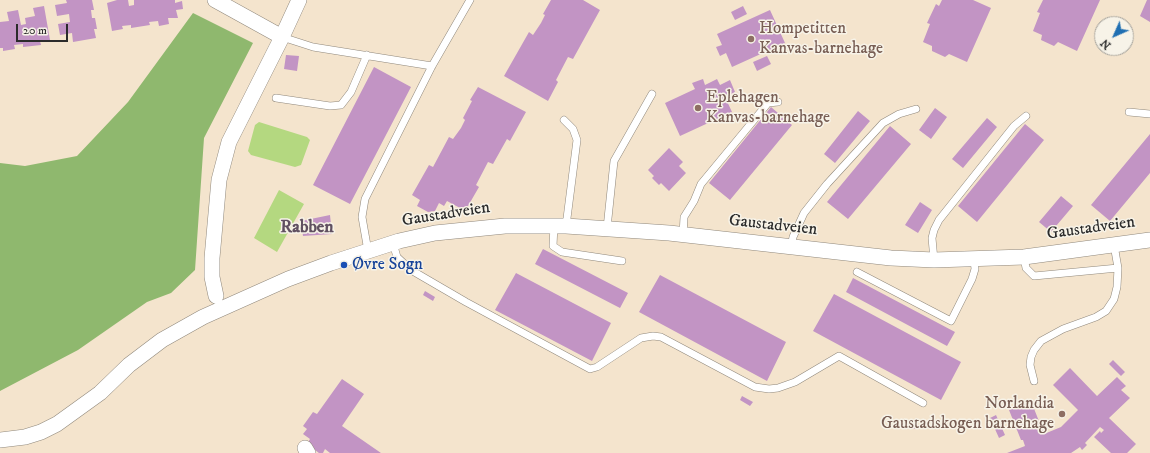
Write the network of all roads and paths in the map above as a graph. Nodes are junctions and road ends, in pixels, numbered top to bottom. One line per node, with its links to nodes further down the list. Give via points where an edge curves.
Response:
1 (215, 0): 4 (street)
2 (299, 0): 4 (street)
3 (470, 0): 6 (lane)
4 (282, 37): 5 (lane, via 313,47); 29 (street, via 229,142 219,180 212,258)
5 (367, 55): 6 (lane); 8 (lane, via 351,92 341,105 330,106)
6 (432, 66): 22 (lane, via 365,199 362,217)
7 (652, 94): 16 (lane, via 614,161)
8 (276, 98)
9 (778, 102): 17 (lane, via 768,104 701,184 684,217)
10 (916, 109): 21 (lane, via 899,114 883,123 862,145 804,213)
11 (1129, 112): 12 (lane)
12 (1150, 114)
13 (1026, 116): 25 (lane, via 1014,126 940,220 932,238)
14 (564, 120): 15 (lane, via 573,129 577,140)
15 (560, 226): 16 (street, Gaustadveien); 19 (street, Gaustadveien, via 460,229); 26 (lane, via 553,246 562,252)
16 (607, 228): 17 (street, Gaustadveien)
17 (683, 235): 21 (street, Gaustadveien)
18 (1150, 240): 20 (street, Gaustadveien)
19 (393, 243): 22 (street, Gaustadveien); 31 (lane, Gaustadveien, via 397,257 411,270 590,369 641,338 653,336 661,337 755,387 769,389 795,382 839,356)
20 (1114, 245): 23 (street, Gaustadveien); 27 (lane)
21 (791, 247): 25 (street, Gaustadveien)
22 (368, 251): 32 (street, Gaustadveien, via 288,279 203,317 162,340 129,365 100,393 57,424 25,437)
23 (1024, 257): 24 (street, Gaustadveien); 27 (lane, via 1026,268 1034,276)
24 (974, 259): 25 (street, Gaustadveien); 28 (lane, via 972,279 950,321)
25 (934, 260)
26 (622, 261)
27 (1118, 268): 30 (lane, via 1118,287 1106,311 1090,320 1048,335 1034,350 1030,365)
28 (857, 272)
29 (216, 296)
30 (1034, 381)
31 (923, 403)
32 (0, 440)

